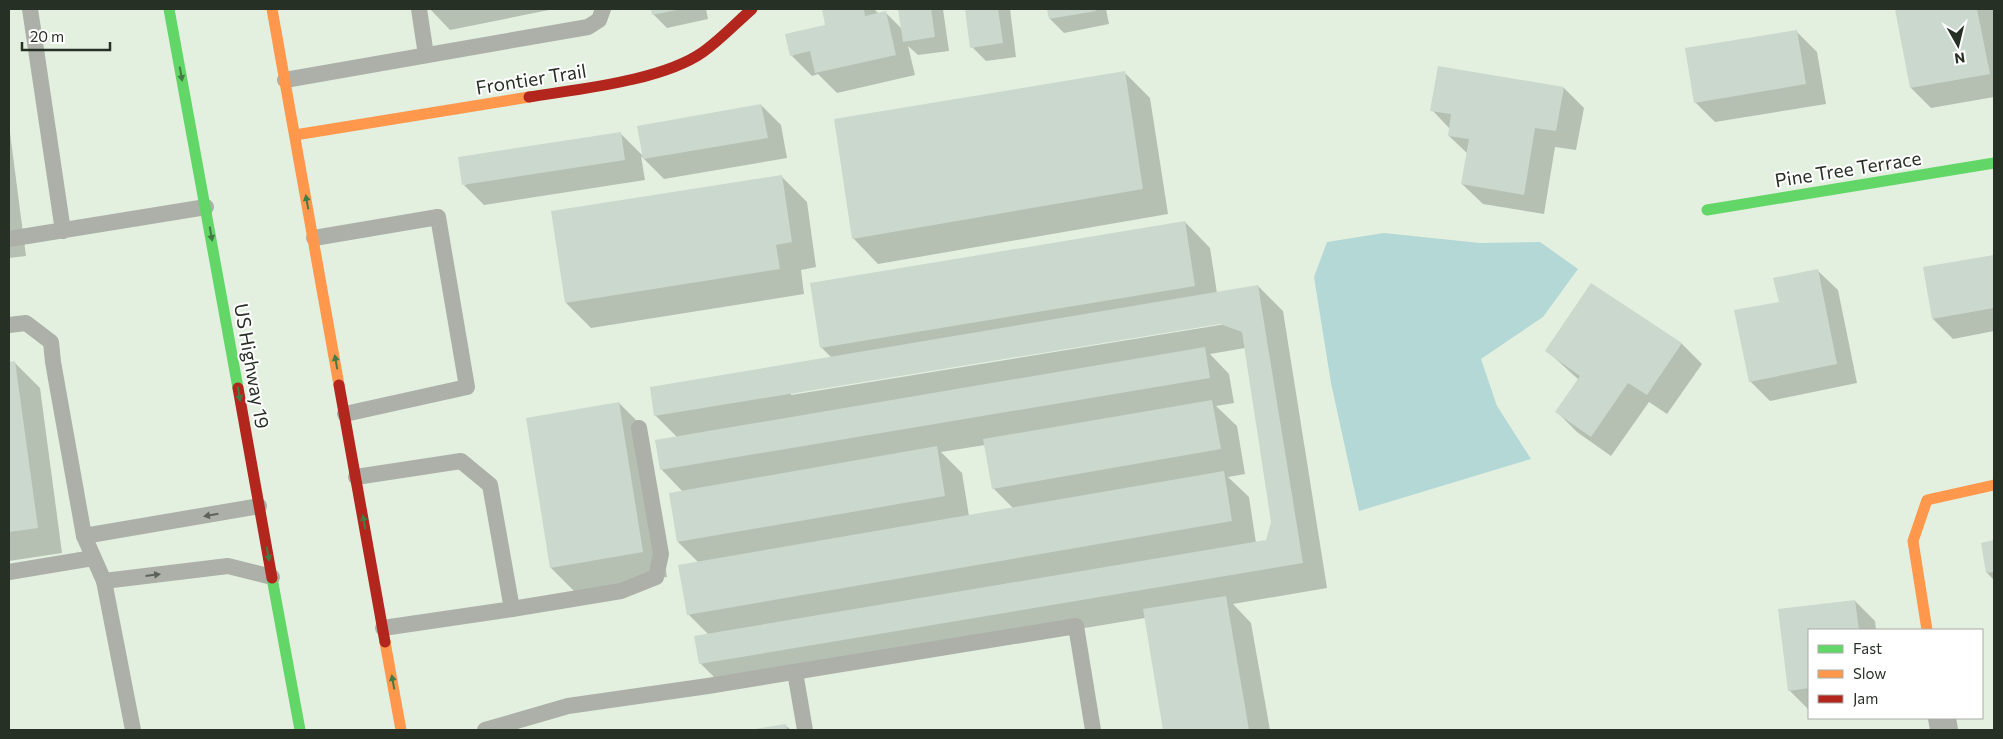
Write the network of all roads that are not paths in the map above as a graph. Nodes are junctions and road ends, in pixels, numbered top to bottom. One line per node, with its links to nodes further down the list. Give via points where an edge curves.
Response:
1 (30, 9): 13 (lane)
2 (169, 9): 11 (main road, US Highway 19, one-way to 11)
3 (272, 9): 8 (main road)
4 (419, 9): 7 (lane)
5 (603, 9): 7 (lane, via 600,20 588,27)
6 (752, 9): 9 (main road, Frontier Trail, via 702,53 661,72 614,83)
7 (426, 55): 8 (lane)
8 (285, 80): 9 (main road)
9 (295, 135): 14 (main road, one-way to 9)
10 (1994, 163): 12 (main road, Pine Tree Terrace)
11 (206, 208): 13 (lane); 21 (main road, US Highway 19, one-way to 21)
12 (1707, 210)
13 (63, 230): 15 (lane)
14 (314, 238): 17 (main road, one-way to 14); 17 (lane, via 438,217 467,387)
15 (9, 239)
16 (9, 325): 22 (lane, via 26,323 51,342)
17 (345, 414): 19 (main road)
18 (639, 428): 27 (lane, via 662,554 656,577 621,591)
19 (356, 477): 27 (lane, via 461,461 490,485); 28 (main road, one-way to 19)
20 (1994, 485): 29 (main road, via 1928,500 1913,541)
21 (259, 506): 22 (lane, one-way to 22); 25 (main road, US Highway 19, one-way to 25)
22 (84, 536): 23 (lane)
23 (93, 558): 24 (lane); 26 (lane)
24 (9, 572)
25 (272, 577): 26 (lane, one-way to 25, via 228,566); 33 (main road, US Highway 19)
26 (104, 580): 32 (lane)
27 (512, 609): 28 (lane)
28 (383, 628): 34 (main road, one-way to 28)
29 (1927, 629)
30 (795, 672): 31 (lane, via 568,706); 36 (lane); 37 (lane, via 1076,626)
31 (532, 724): 35 (lane)
32 (133, 730)
33 (300, 730)
34 (401, 730)
35 (485, 730)
36 (805, 730)
37 (1092, 730)

